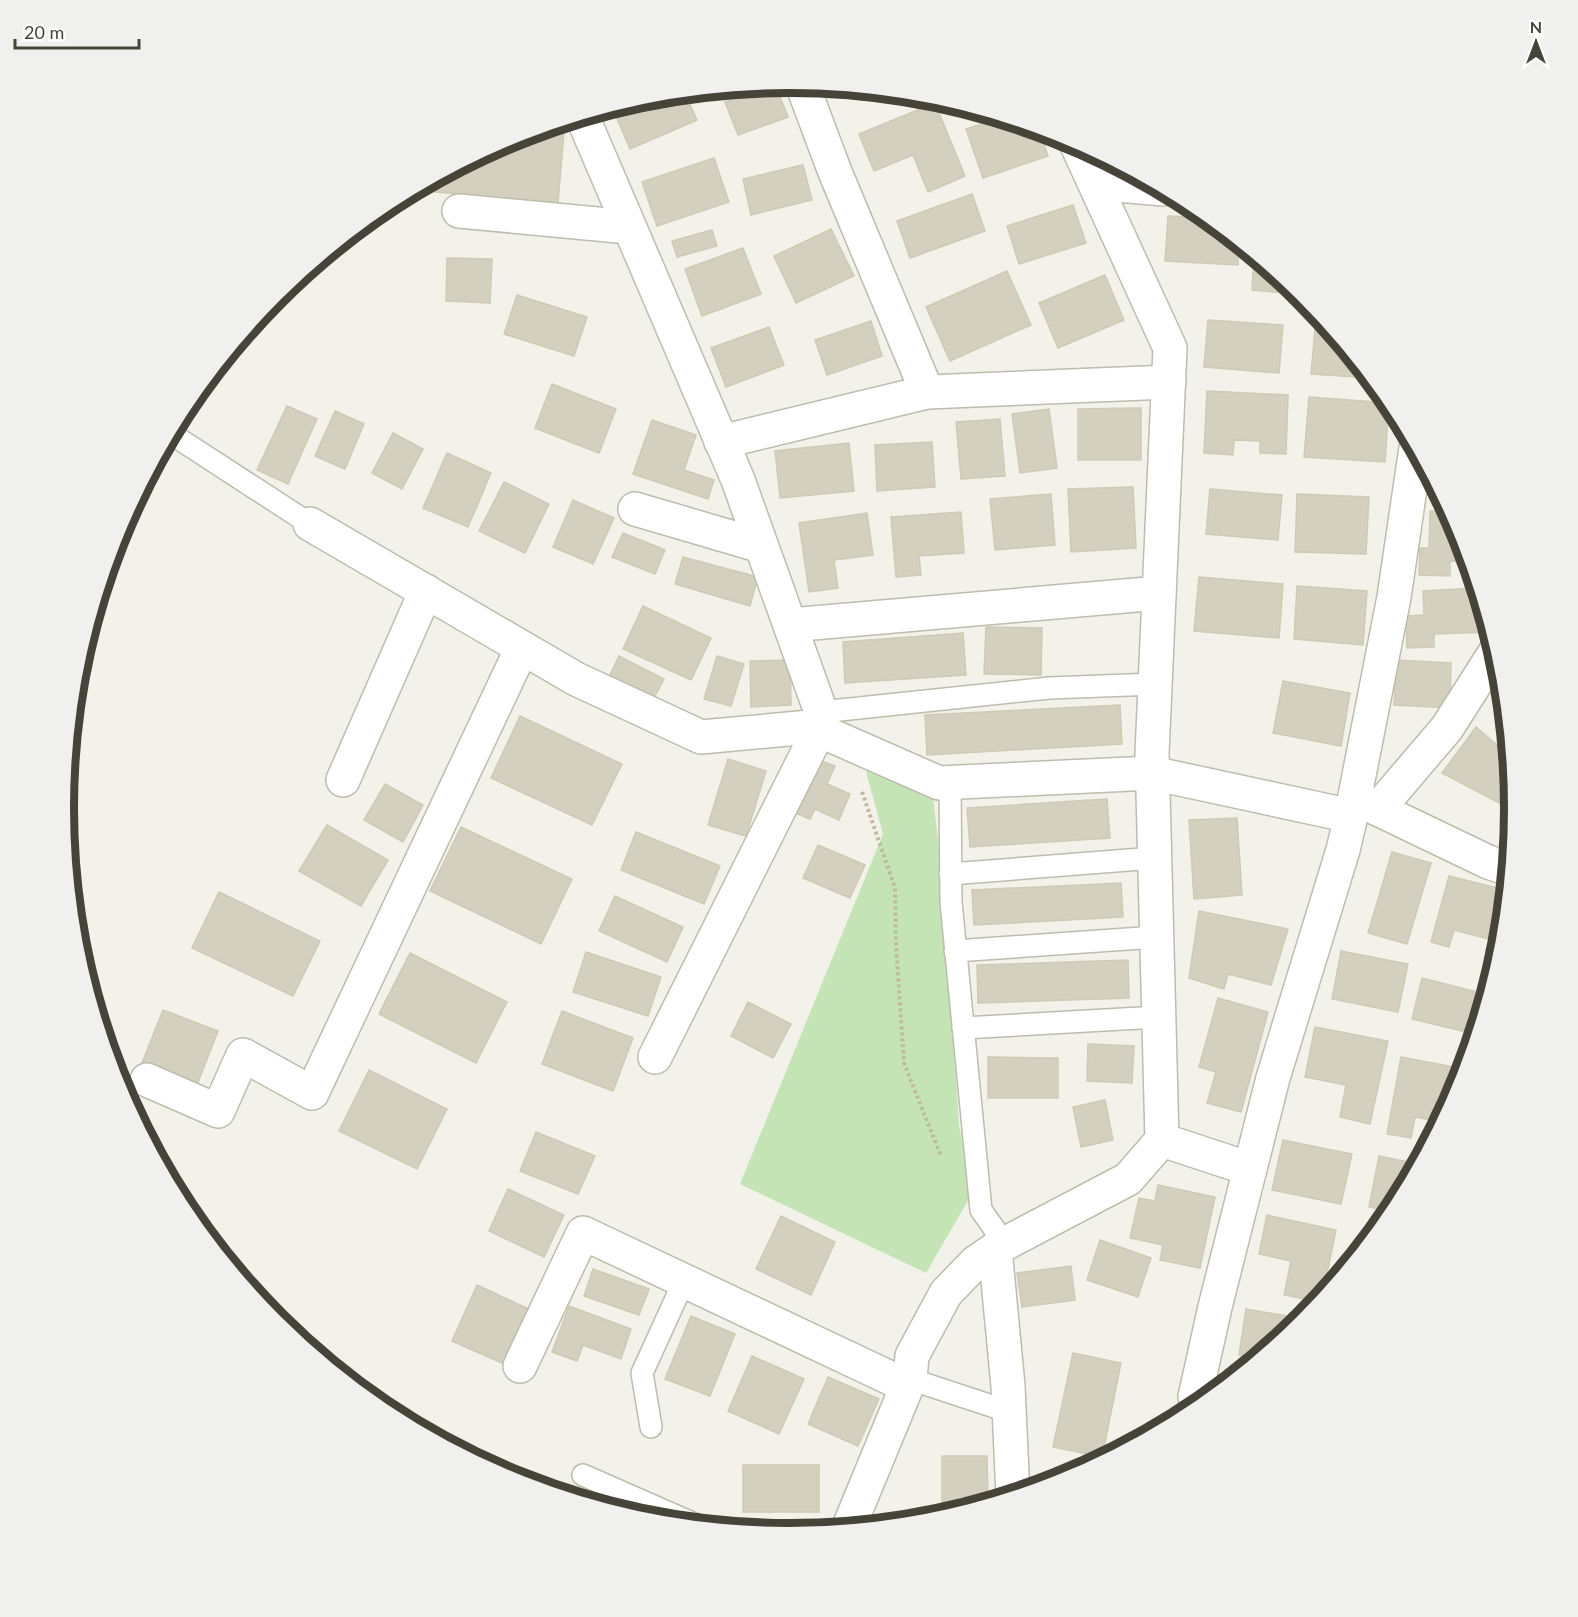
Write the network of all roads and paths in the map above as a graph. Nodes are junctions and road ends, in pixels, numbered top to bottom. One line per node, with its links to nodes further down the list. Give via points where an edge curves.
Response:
1 (806, 94): 9 (street)
2 (585, 123): 7 (street)
3 (1082, 156): 4 (street)
4 (1095, 183): 5 (street); 8 (street, via 1170,348)
5 (1144, 187)
6 (459, 211): 7 (street)
7 (629, 227): 11 (street)
8 (1168, 382): 9 (street); 17 (street)
9 (927, 392): 11 (street)
10 (177, 438): 14 (lane)
11 (721, 442): 15 (street)
12 (1414, 461): 26 (street)
13 (635, 509): 15 (street)
14 (310, 524): 16 (street)
15 (761, 546): 18 (street)
16 (426, 591): 19 (street); 24 (street)
17 (1159, 593): 18 (street); 21 (street)
18 (790, 625): 22 (street)
19 (522, 648): 22 (street, via 576,679 701,737); 35 (street, via 312,1093 243,1055 218,1111)
20 (1489, 662): 26 (street, via 1447,728)
21 (1155, 684): 22 (lane, via 1049,688); 23 (street)
22 (830, 727): 25 (street, via 939,783); 34 (street); 37 (path, via 855,773 895,888 904,1063)
23 (1152, 773): 25 (street); 26 (street); 27 (street)
24 (343, 780)
25 (950, 782): 29 (lane)
26 (1361, 808): 28 (street); 38 (street, via 1343,850 1273,1078)
27 (1154, 858): 29 (lane); 30 (street)
28 (1502, 867)
29 (950, 874): 31 (lane)
30 (1156, 937): 31 (lane); 32 (street)
31 (955, 951): 33 (lane)
32 (1158, 1017): 33 (lane); 36 (street)
33 (963, 1028): 39 (lane, via 981,1210)
34 (655, 1057)
35 (147, 1080)
36 (1162, 1140): 38 (street); 39 (street, via 1128,1179)
37 (941, 1157)
38 (1250, 1169): 43 (street)
39 (1000, 1246): 42 (street, via 975,1262 946,1293 912,1356); 44 (street)
40 (684, 1281): 41 (street, via 583,1233); 42 (street); 45 (lane, via 642,1373)
41 (520, 1366)
42 (908, 1382): 44 (lane); 49 (street)
43 (1195, 1397)
44 (1010, 1412): 47 (street)
45 (651, 1427)
46 (582, 1475): 48 (lane)
47 (1013, 1488)
48 (671, 1514)
49 (851, 1521)

